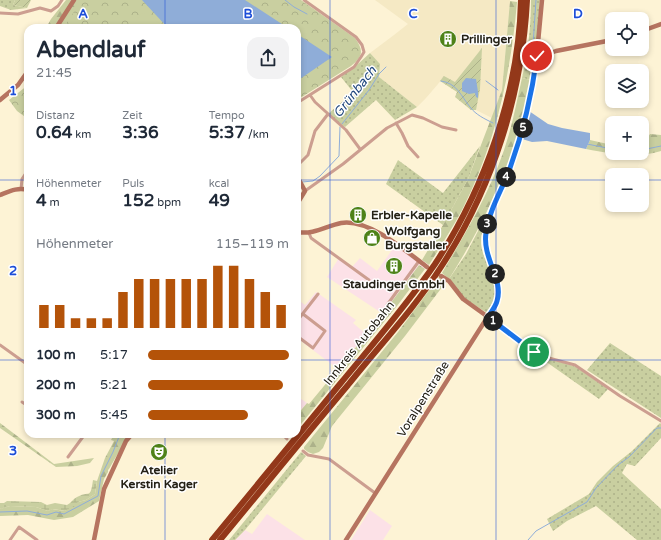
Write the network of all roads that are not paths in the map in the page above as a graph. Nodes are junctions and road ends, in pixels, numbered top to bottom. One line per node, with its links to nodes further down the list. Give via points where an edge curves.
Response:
1 (62, 0): 7 (street, via 51,11 40,8 18,14)
2 (74, 0): 8 (street)
3 (304, 0): 14 (street, via 356,37 363,49 361,58 354,67)
4 (521, 0): 33 (highway, Innkreis Autobahn, via 514,67 495,142 468,207)
5 (527, 0): 33 (highway, Innkreis Autobahn, via 520,67 501,144 474,210 456,243)
6 (542, 0): 12 (street, Voralpenstraße)
7 (0, 14)
8 (59, 24)
9 (661, 24): 10 (street)
10 (649, 28)
11 (605, 41): 12 (street)
12 (537, 56): 39 (street, Voralpenstraße, via 529,104 520,137 503,187 488,219 485,244 488,260 497,281 498,296)
13 (24, 77): 15 (street)
14 (310, 95): 16 (street); 17 (street)
15 (0, 100)
16 (301, 101)
17 (328, 114): 20 (street, via 343,127); 22 (street, via 315,130 308,155)
18 (396, 123): 19 (street, via 412,115); 20 (street); 21 (street, via 408,146)
19 (456, 130)
20 (360, 148): 27 (street)
21 (418, 157)
22 (301, 162)
23 (24, 176): 25 (street)
24 (301, 182): 27 (street)
25 (21, 189): 26 (street); 28 (street)
26 (24, 189)
27 (306, 191): 29 (street)
28 (0, 195)
29 (301, 198)
30 (301, 232): 31 (street)
31 (309, 233): 32 (street, via 340,223 354,222 384,236); 34 (street, via 311,238)
32 (419, 261): 33 (street); 36 (street)
33 (434, 271): 39 (street, via 448,281 463,299); 44 (highway, Innkreis Autobahn)
34 (369, 280)
35 (318, 294): 37 (street)
36 (387, 305)
37 (303, 314): 38 (street); 40 (street, via 325,331 313,348)
38 (301, 317)
39 (488, 317): 43 (street, via 534,352 575,365); 52 (street, Voralpenstraße)
40 (301, 339)
41 (0, 345): 42 (street)
42 (24, 362)
43 (661, 422)
44 (301, 433)
45 (82, 438): 51 (street)
46 (128, 438): 55 (street, via 104,489)
47 (287, 438): 49 (street)
48 (297, 438): 49 (highway, Innkreis Autobahn)
49 (293, 443): 56 (highway, Innkreis Autobahn); 57 (highway, Innkreis Autobahn)
50 (303, 451): 52 (street, via 308,455 329,460)
51 (68, 456)
52 (375, 493): 58 (street, Voralpenstraße)
53 (10, 540): 54 (street, via 19,527)
54 (38, 540)
55 (94, 540)
56 (212, 540)
57 (221, 540)
58 (346, 540)

